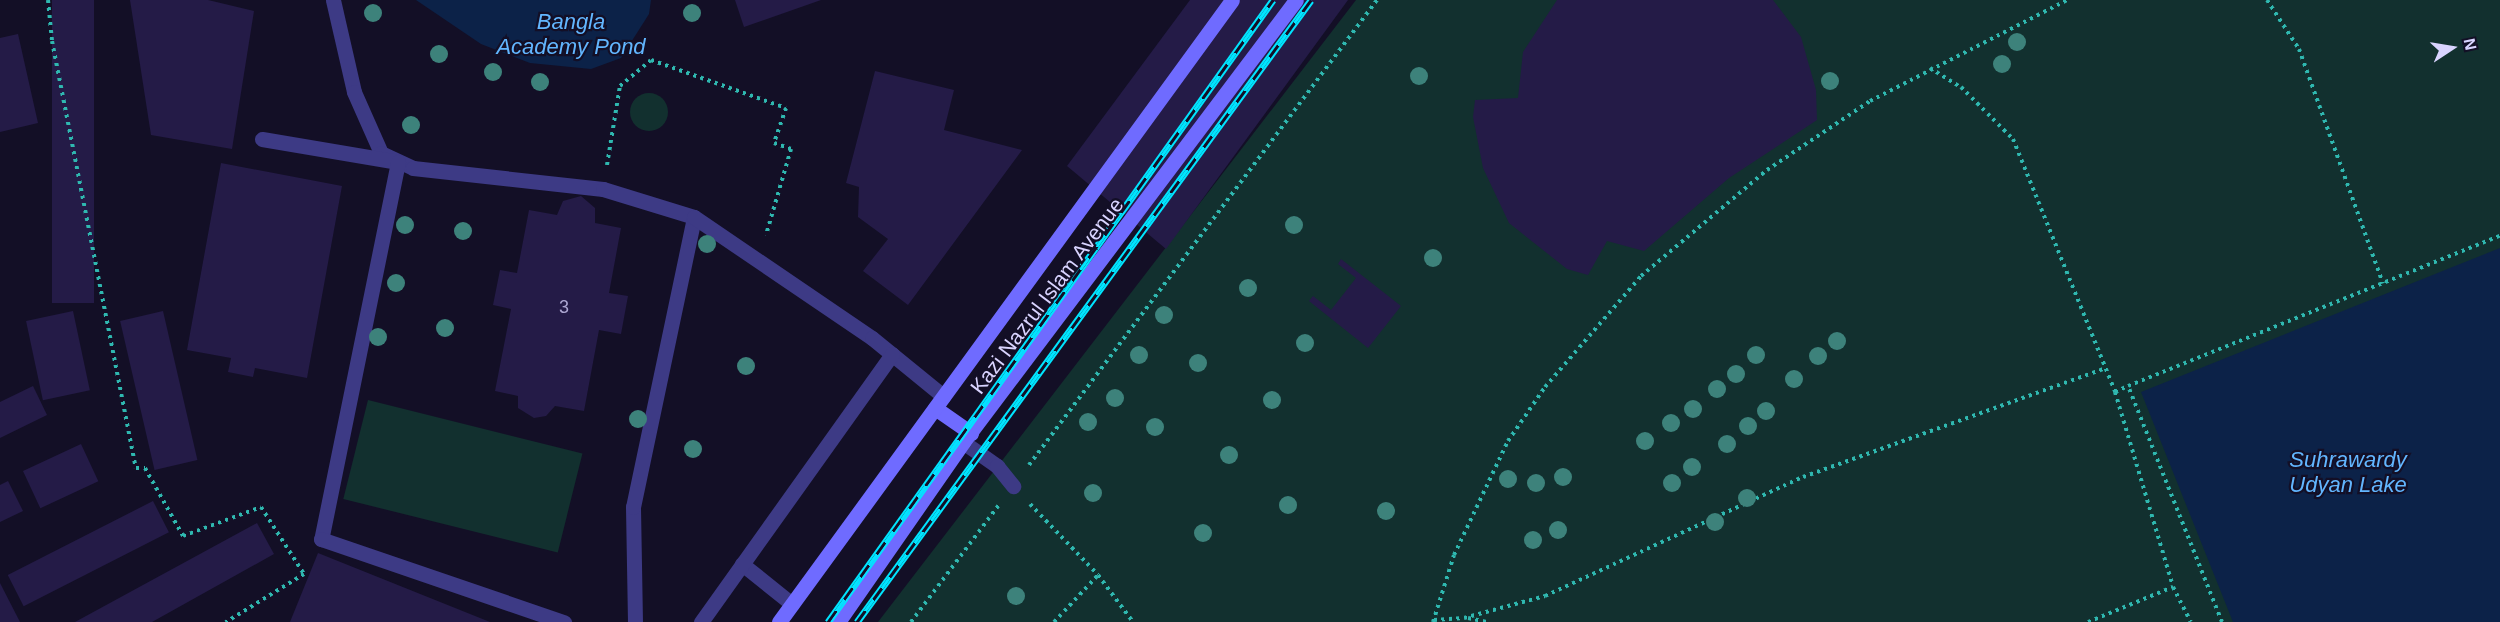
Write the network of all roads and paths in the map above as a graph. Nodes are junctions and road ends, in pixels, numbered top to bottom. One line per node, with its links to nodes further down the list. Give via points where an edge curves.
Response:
1 (48, 0): 29 (path, via 52,40 136,468 146,468 183,536 261,507 304,574)
2 (333, 0): 10 (lane, via 365,123 381,153)
3 (1232, 0): 20 (main road, Kazi Nazrul Islam Avenue)
4 (1296, 0): 21 (main road, Kazi Nazrul Islam Avenue)
5 (1377, 0): 22 (path)
6 (2067, 0): 8 (path)
7 (2267, 0): 15 (path, via 2299,49)
8 (1929, 67): 17 (path, via 1960,87 2013,139); 28 (path, via 1767,170 1672,247 1595,326 1545,387 1508,441 1454,555)
9 (262, 139): 10 (lane)
10 (398, 162): 11 (lane, via 413,168); 30 (lane, via 321,539)
11 (603, 189): 12 (lane); 14 (path, via 620,86 651,60 786,108 774,143 791,149)
12 (694, 217): 14 (lane); 31 (lane, via 633,507)
13 (2500, 236): 15 (path)
14 (759, 259): 16 (lane)
15 (2384, 283): 18 (path)
16 (892, 354): 20 (lane); 23 (lane)
17 (2105, 368): 19 (path); 27 (path, via 1803,477 1545,596)
18 (2128, 386): 19 (path); 41 (path)
19 (2115, 392): 25 (path)
20 (939, 402): 21 (main road); 26 (main road, Kazi Nazrul Islam Avenue)
21 (967, 437): 22 (lane); 34 (main road, Kazi Nazrul Islam Avenue)
22 (1013, 486): 24 (path); 35 (path)
23 (742, 564): 26 (lane); 32 (lane)
24 (1098, 575): 36 (path); 37 (path)
25 (2173, 586): 39 (path); 40 (path)
26 (792, 604): 33 (main road, Kazi Nazrul Islam Avenue)
27 (1464, 618): 28 (path); 38 (path)
28 (1433, 621)
29 (226, 622)
30 (564, 622)
31 (635, 622)
32 (701, 622)
33 (779, 622)
34 (838, 622)
35 (911, 622)
36 (1054, 622)
37 (1132, 622)
38 (1487, 622)
39 (2088, 622)
40 (2191, 622)
41 (2222, 622)

